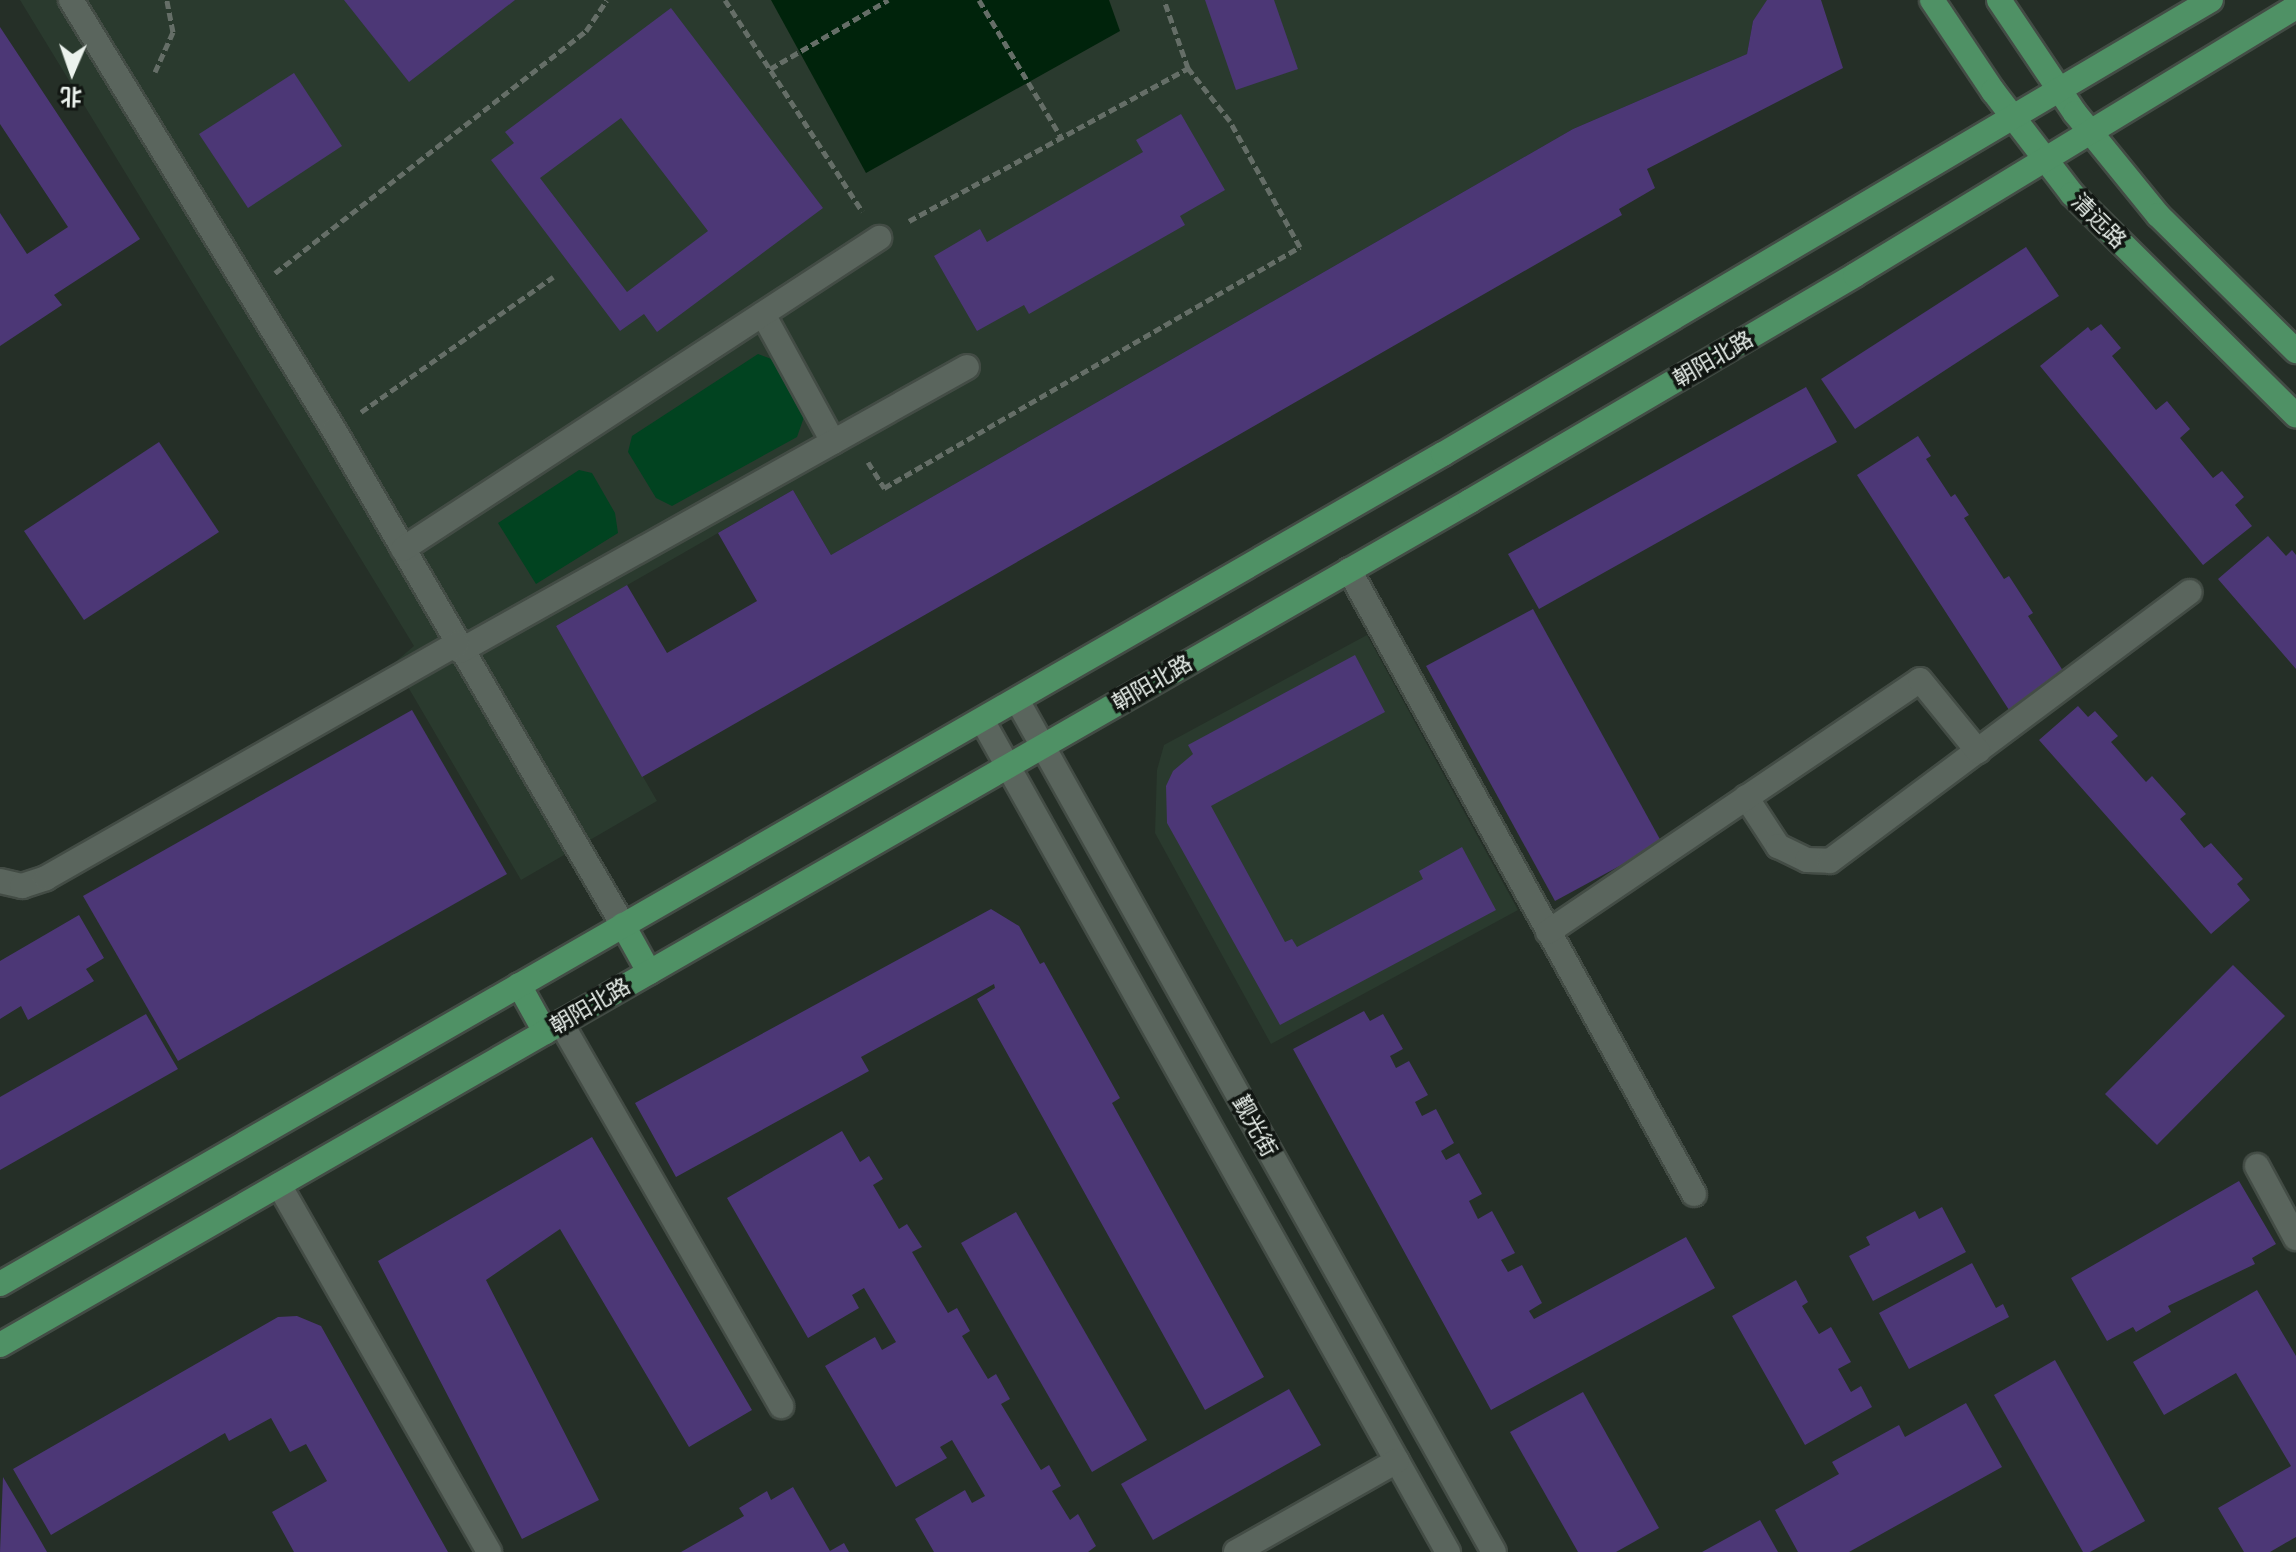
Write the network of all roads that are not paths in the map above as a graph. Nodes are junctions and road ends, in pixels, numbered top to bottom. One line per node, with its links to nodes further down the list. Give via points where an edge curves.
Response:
1 (71, 0): 16 (street)
2 (1932, 0): 7 (main road, 清远路)
3 (1999, 0): 6 (main road)
4 (2211, 0): 6 (main road)
5 (2296, 7): 8 (main road, 朝阳北路)
6 (2059, 91): 7 (main road); 8 (main road)
7 (2013, 118): 9 (main road, 清远路); 20 (main road)
8 (2092, 133): 9 (main road, 朝阳北路); 12 (main road, via 2158,215)
9 (2046, 161): 14 (main road, 清远路, via 2072,194); 17 (main road, 朝阳北路)
10 (879, 238): 11 (street)
11 (763, 314): 15 (street); 16 (street)
12 (2296, 351)
13 (967, 367): 15 (street)
14 (2296, 416)
15 (842, 437): 19 (street)
16 (403, 549): 19 (street)
17 (1349, 570): 22 (main road, 朝阳北路); 28 (street)
18 (2190, 592): 23 (street)
19 (458, 647): 26 (street, via 46,878 22,886); 27 (street)
20 (1017, 700): 21 (main road); 22 (street, 觐光街)
21 (982, 720): 24 (street, 觐光街); 27 (main road)
22 (1043, 746): 24 (main road, 朝阳北路); 43 (street, 觐光街)
23 (1978, 751): 25 (street, via 1830,861 1807,860 1778,846); 25 (street, via 1920,680)
24 (1008, 766): 29 (main road, 朝阳北路); 39 (street, 觐光街)
25 (1746, 797): 28 (street)
26 (0, 881)
27 (623, 925): 29 (main road); 30 (main road)
28 (1548, 932): 34 (street)
29 (649, 972): 31 (main road, 朝阳北路)
30 (519, 985): 31 (main road); 36 (main road)
31 (553, 1028): 33 (main road, 朝阳北路); 38 (street)
32 (2257, 1166): 35 (street)
33 (279, 1185): 37 (main road, 朝阳北路); 40 (street)
34 (1694, 1194)
35 (2296, 1238)
36 (0, 1284)
37 (0, 1345)
38 (781, 1406)
39 (1397, 1461): 41 (street); 42 (street, 觐光街)
40 (489, 1552)
41 (1236, 1552)
42 (1448, 1552)
43 (1494, 1552)

